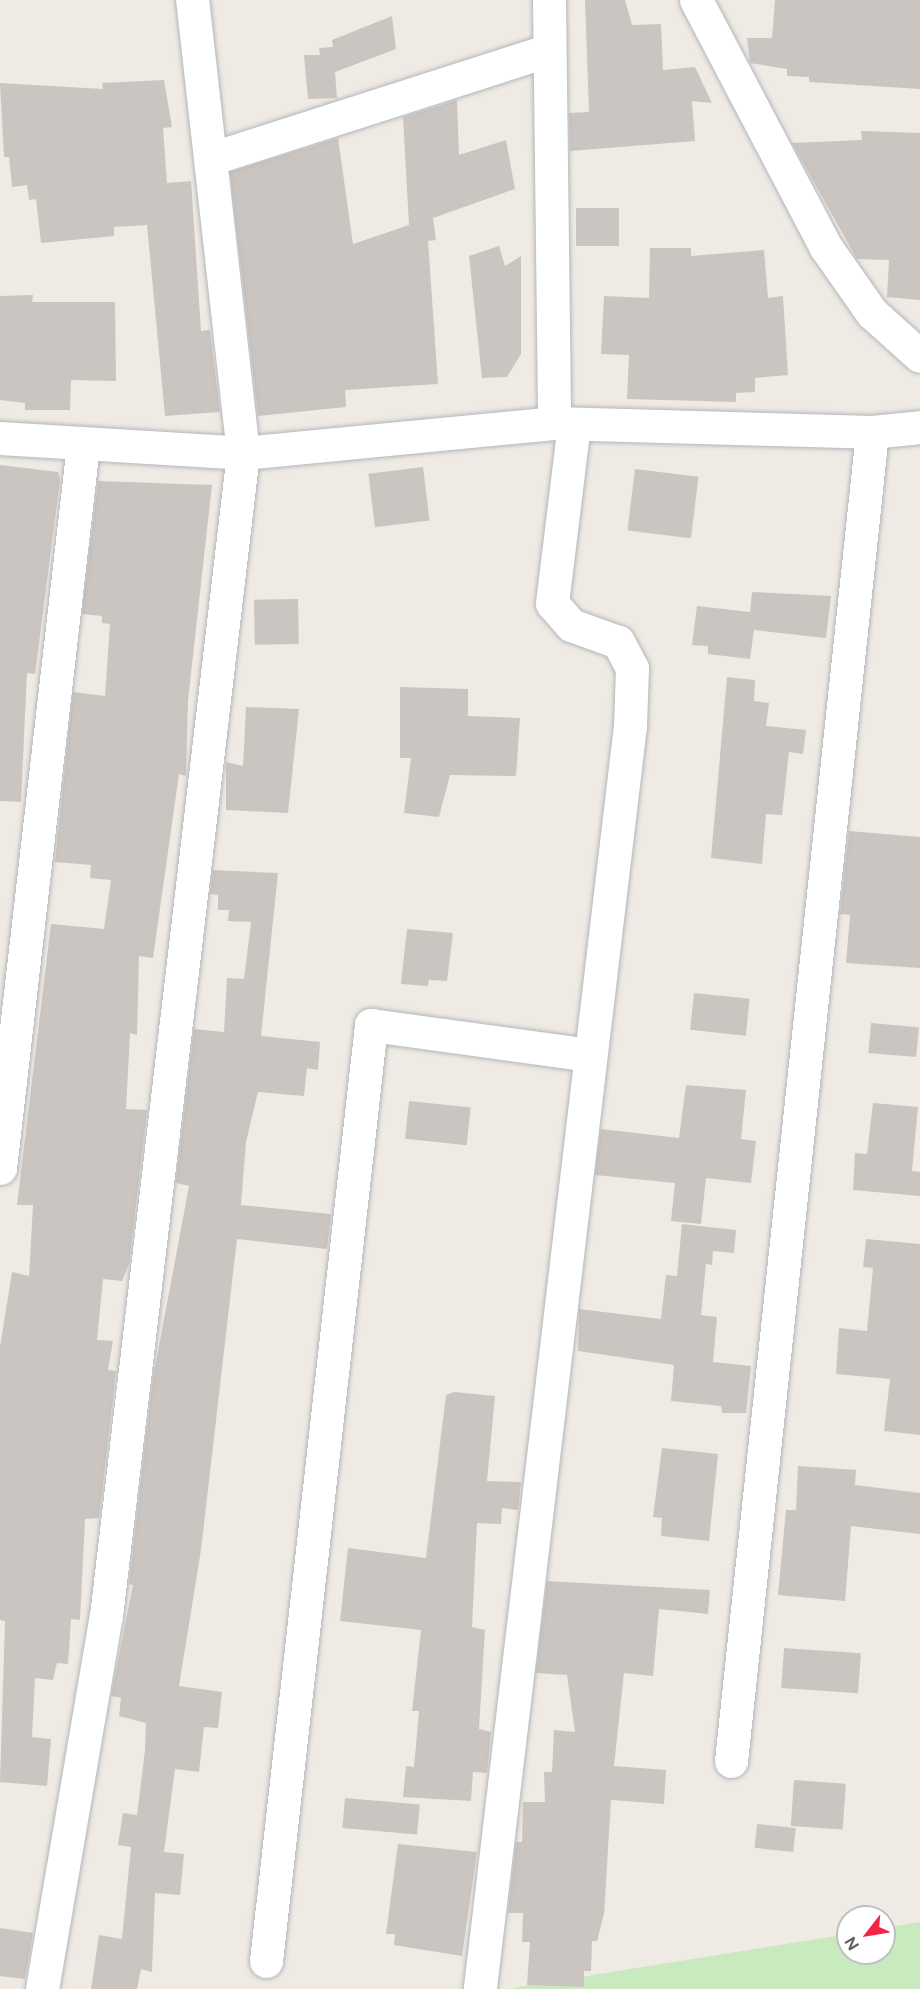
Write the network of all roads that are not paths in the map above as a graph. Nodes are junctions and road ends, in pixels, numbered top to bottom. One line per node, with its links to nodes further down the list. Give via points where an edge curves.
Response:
1 (192, 0): 5 (street)
2 (549, 0): 4 (street)
3 (696, 0): 6 (street, via 825,246 872,313)
4 (548, 51): 5 (street); 7 (street)
5 (213, 158): 12 (street)
6 (920, 356)
7 (564, 424): 9 (street); 12 (street); 13 (street, via 552,603 571,625 618,642 632,668)
8 (920, 427): 9 (street)
9 (873, 432): 15 (street)
10 (0, 438): 11 (street)
11 (83, 445): 12 (street); 14 (street)
12 (243, 453): 18 (street, via 106,1616)
13 (590, 1055): 16 (street, via 371,1025); 17 (street)
14 (0, 1168)
15 (731, 1761)
16 (266, 1961)
17 (480, 1987)
18 (42, 1989)

